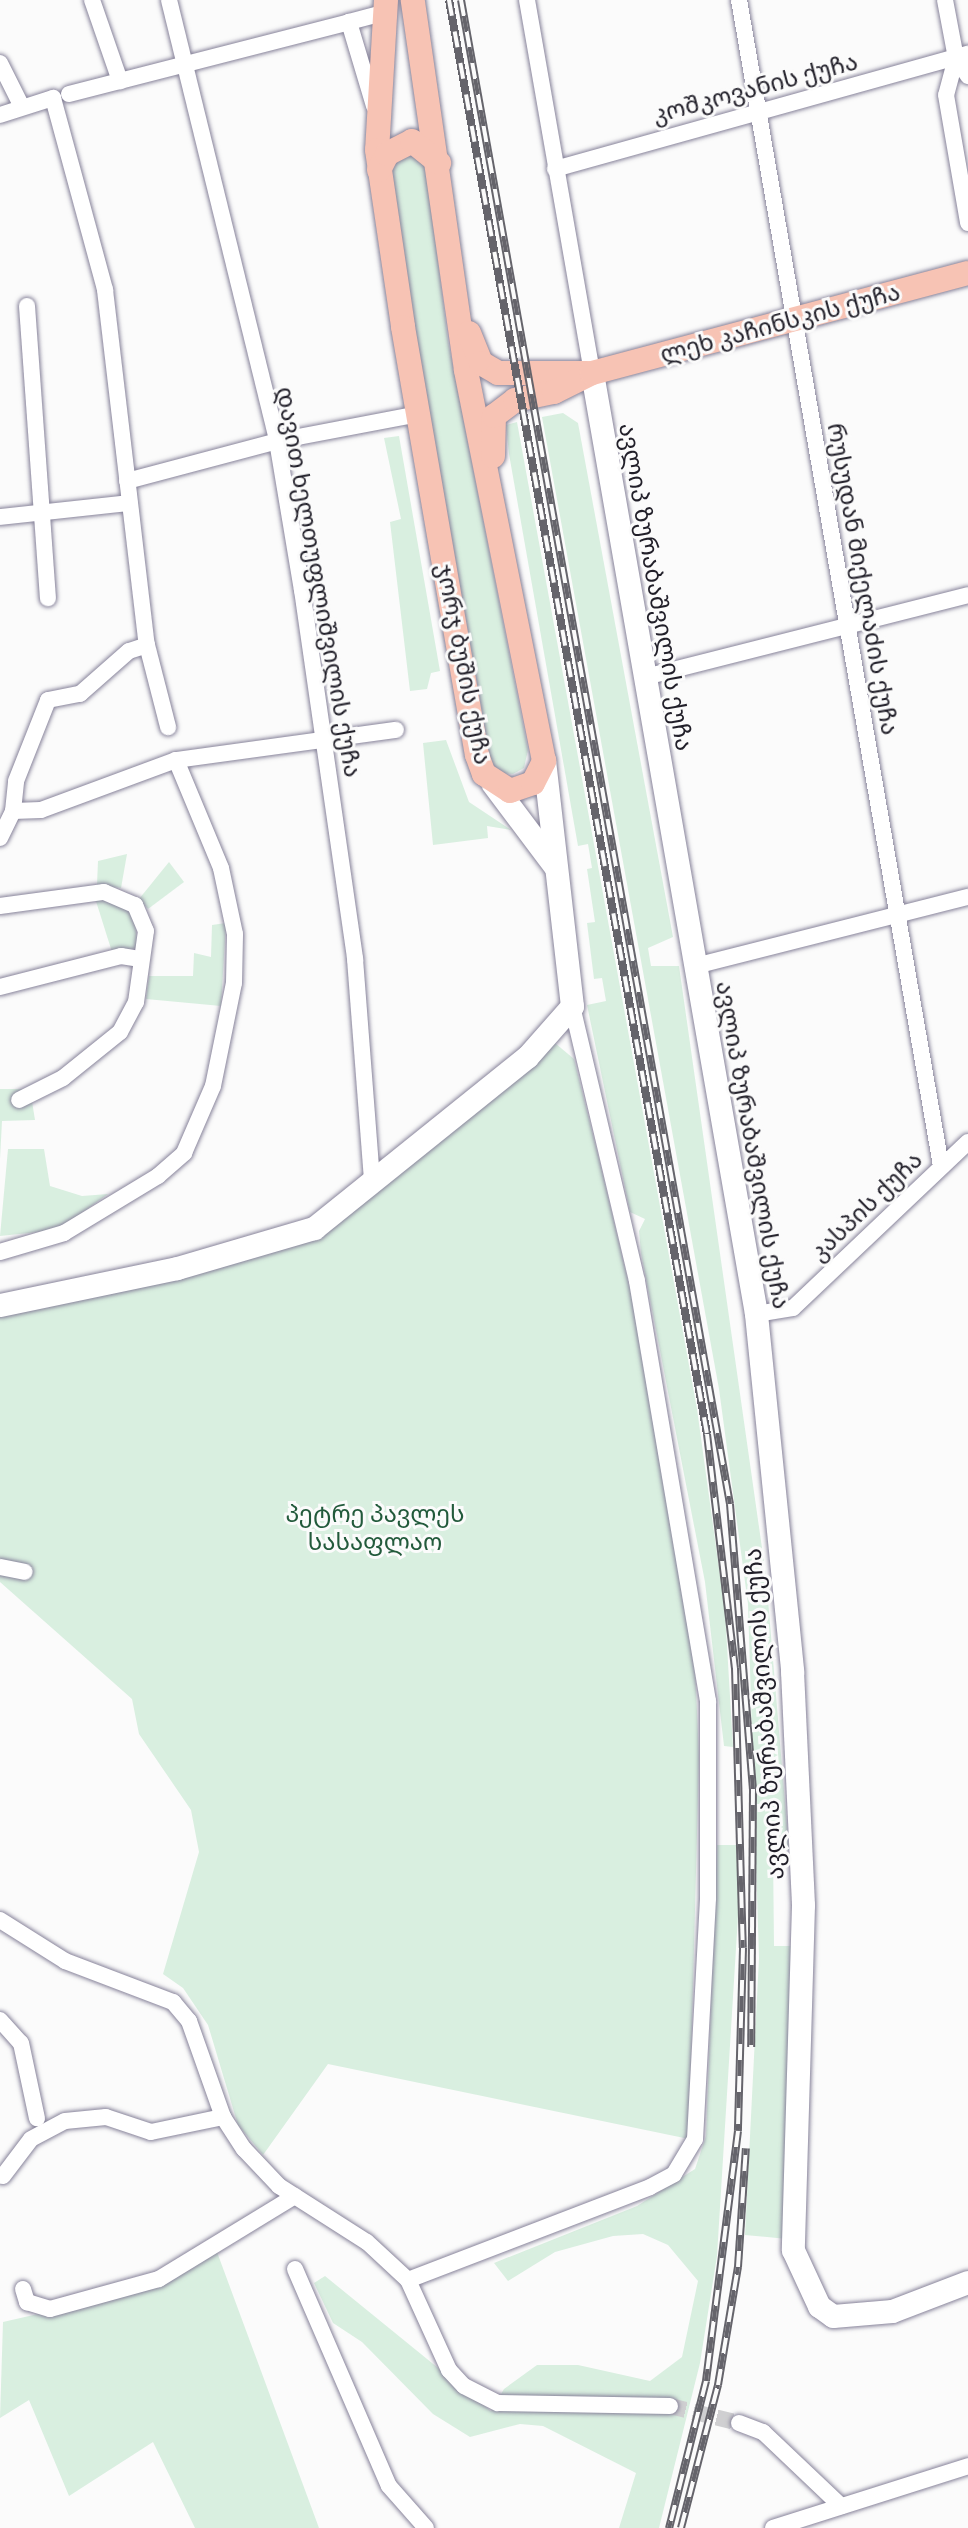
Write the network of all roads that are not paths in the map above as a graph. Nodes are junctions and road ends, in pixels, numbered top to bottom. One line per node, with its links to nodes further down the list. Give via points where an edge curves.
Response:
1 (92, 0): 13 (street)
2 (169, 0): 11 (street, დავით ხელთუფლიშვილის ქუჩა)
3 (413, 0): 19 (main road)
4 (527, 0): 20 (street, ავლიპ ზურაბაშვილის ქუჩა)
5 (739, 0): 16 (street, რუსუდან მიქელაძის ქუჩა)
6 (945, 0): 9 (street)
7 (386, 6): 8 (street); 18 (main road, ჯორჯ ბუშის ქუჩა)
8 (349, 22): 11 (street); 18 (street)
9 (962, 56): 12 (street); 16 (street, კოშკოვანის ქუჩა); 22 (street, via 946,95)
10 (0, 63): 15 (street)
11 (184, 64): 13 (street); 29 (street, დავით ხელთუფლიშვილის ქუჩა)
12 (968, 76)
13 (120, 81): 14 (street)
14 (61, 96): 15 (street); 30 (street, via 105,290)
15 (22, 107): 17 (street)
16 (758, 109): 20 (street, კოშკოვანის ქუჩა); 26 (street, რუსუდან მიქელაძის ქუჩა)
17 (0, 115)
18 (377, 116): 21 (main road, ჯორჯ ბუშის ქუჩა)
19 (439, 163): 21 (main road, via 412,141 387,154); 24 (main road)
20 (555, 169): 27 (street, ავლიპ ზურაბაშვილის ქუჩა)
21 (379, 170): 28 (main road, ჯორჯ ბუშის ქუჩა)
22 (968, 223)
23 (968, 273): 26 (main road, ლეხ კაჩინსკის ქუჩა)
24 (458, 293): 27 (main road, ლეხ კაჩინსკის ქუჩა, via 474,350 488,369 507,375); 32 (main road, via 472,410)
25 (27, 306): 33 (street)
26 (794, 319): 27 (main road, ლეხ კაჩინსკის ქუჩა); 37 (street, რუსუდან მიქელაძის ქუჩა)
27 (592, 373): 32 (main road, ლეხ კაჩინსკის ქუჩა, via 554,392 516,400 494,416); 39 (street, ავლიპ ზურაბაშვილის ქუჩა)
28 (419, 414): 29 (street); 45 (main road, ჯორჯ ბუშის ქუჩა, via 477,755)
29 (276, 441): 30 (street); 42 (street, დავით ხელთუფლიშვილის ქუჩა)
30 (127, 481): 31 (street)
31 (129, 503): 33 (street); 38 (street)
32 (497, 503): 44 (main road)
33 (39, 511): 34 (street); 36 (street)
34 (0, 517)
35 (968, 595): 37 (street)
36 (48, 598)
37 (847, 625): 39 (street); 51 (street, რუსუდან მიქელაძის ქუჩა)
38 (147, 645): 40 (street); 46 (street, via 129,651 80,694 48,700 16,781)
39 (645, 677): 53 (street, ავლიპ ზურაბაშვილის ქუჩა)
40 (168, 727)
41 (396, 730): 42 (street)
42 (324, 737): 43 (street); 59 (street, დავით ხელთუფლიშვილის ქუჩა, via 355,959)
43 (176, 760): 46 (street, via 41,810); 60 (street, via 221,868 235,934 234,983 213,1086 184,1153 158,1176 64,1233)
44 (544, 761): 45 (main road, ჯორჯ ბუშის ქუჩა, via 538,778 524,787 510,791); 48 (street)
45 (493, 783): 48 (street)
46 (13, 811): 47 (street)
47 (0, 838)
48 (553, 864): 55 (street)
49 (968, 897): 51 (street)
50 (0, 906): 52 (street, via 117,894 142,917 148,946)
51 (898, 915): 53 (street); 58 (street, რუსუდან მიქელაძის ქუჩა)
52 (141, 959): 54 (street, via 121,956); 56 (street, via 136,1002 120,1032 63,1078)
53 (695, 966): 62 (street, ავლიპ ზურაბაშვილის ქუჩა)
54 (0, 987)
55 (572, 1006): 59 (street, via 506,1076); 72 (street, via 637,1281 708,1701 708,1898 695,2139 674,2174 650,2187)
56 (19, 1100)
57 (968, 1142): 58 (street, კასპის ქუჩა)
58 (941, 1166): 62 (street, კასპის ქუჩა, via 793,1308)
59 (372, 1180): 61 (street, via 298,1235)
60 (0, 1252)
61 (1, 1301)
62 (756, 1314): 73 (street, ავლიპ ზურაბაშვილის ქუჩა, via 792,1671 802,1891 793,2250 819,2306 833,2316 860,2318)
63 (0, 1567): 64 (street)
64 (25, 1572)
65 (0, 1920): 67 (street, via 65,1961 173,2002 189,2021)
66 (0, 2020): 68 (street, via 21,2043)
67 (223, 2117): 69 (street, via 151,2133 106,2117 65,2121 31,2138); 70 (street, via 262,2171)
68 (37, 2118)
69 (3, 2176)
70 (295, 2196): 72 (street, via 367,2242); 74 (street, via 159,2279 50,2309 27,2302)
71 (295, 2269): 79 (street, via 389,2486)
72 (408, 2280): 75 (street, via 449,2370 480,2397 519,2404 634,2402)
73 (968, 2282)
74 (23, 2289)
75 (670, 2406)
76 (739, 2423): 78 (street, via 763,2432)
77 (968, 2466): 78 (street)
78 (841, 2506): 80 (street)
79 (426, 2528)
80 (773, 2528)

